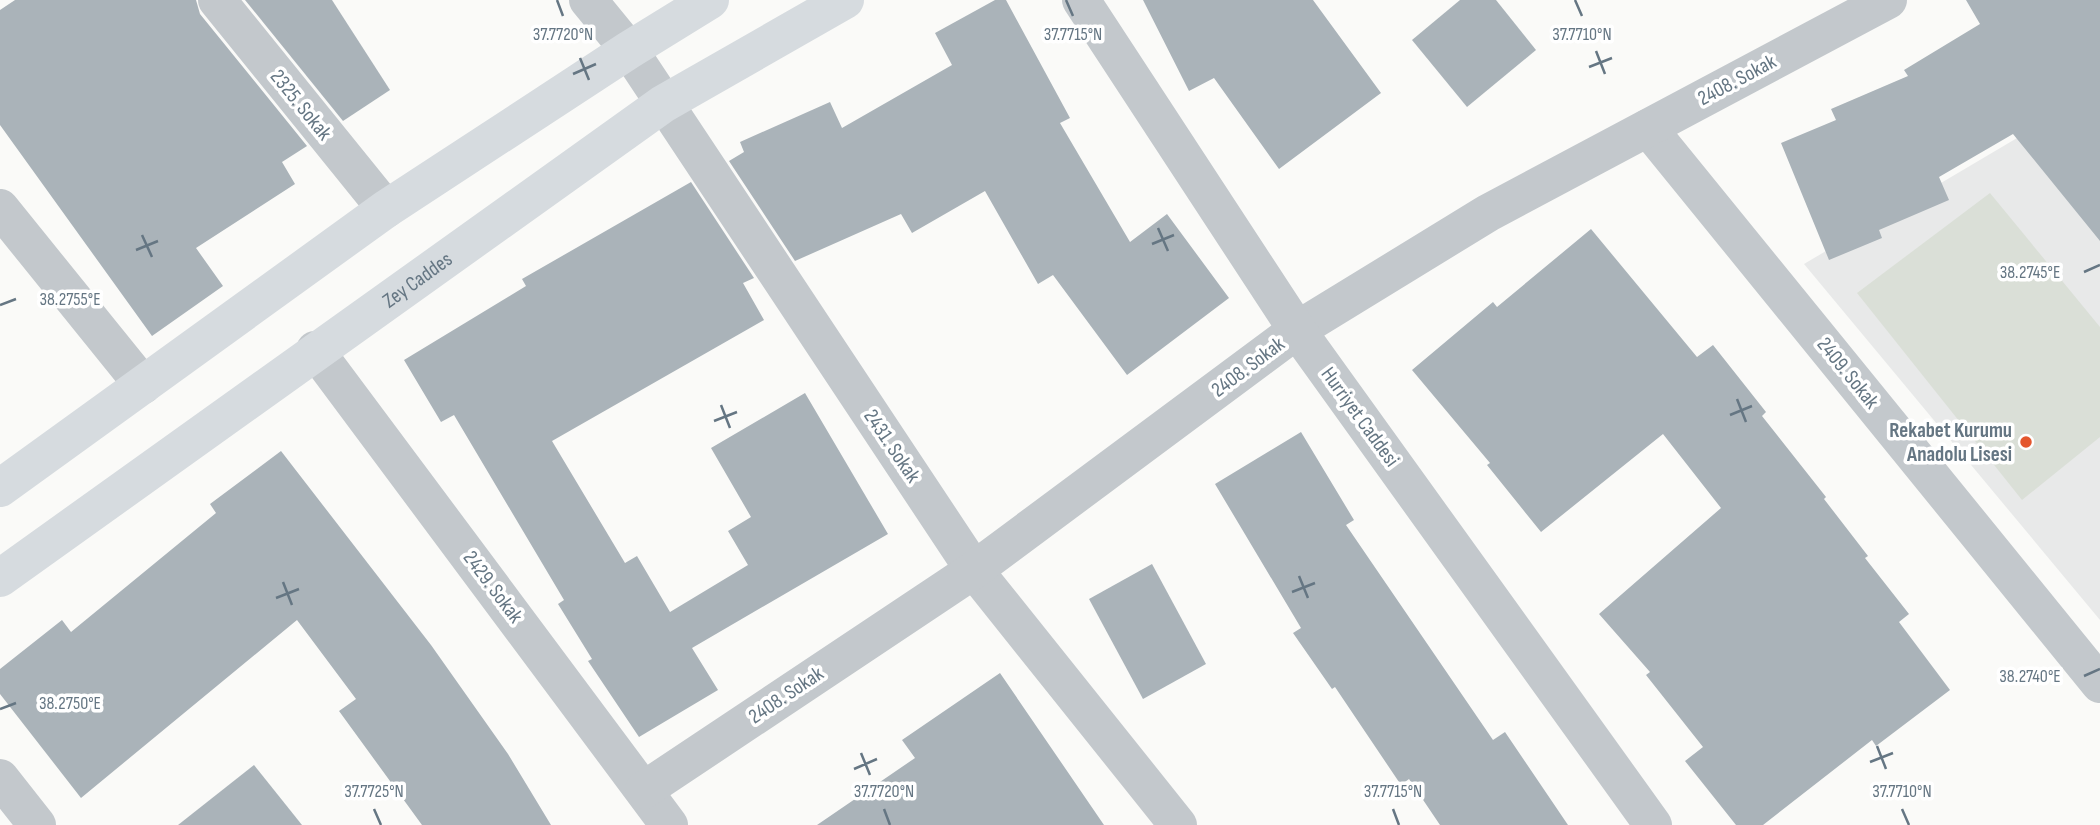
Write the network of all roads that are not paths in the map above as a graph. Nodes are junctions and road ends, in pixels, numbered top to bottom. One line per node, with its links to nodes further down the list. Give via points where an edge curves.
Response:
1 (217, 0): 11 (street, 2325. Sokak)
2 (588, 0): 7 (street, 2431. Sokak)
3 (710, 0): 7 (main road)
4 (845, 0): 8 (main road, Zey Caddes)
5 (1081, 0): 12 (street, Hurriyet Caddesi)
6 (1888, 0): 9 (street, 2408. Sokak)
7 (629, 50): 8 (street, 2431. Sokak); 11 (main road)
8 (663, 104): 13 (main road, Zey Caddes); 16 (street, 2431. Sokak)
9 (1648, 128): 12 (street, 2408. Sokak, via 1488,212); 18 (street, 2409. Sokak)
10 (0, 208): 14 (street)
11 (386, 209): 14 (main road)
12 (1297, 330): 16 (street, 2408. Sokak); 24 (street, Hurriyet Caddesi)
13 (315, 350): 17 (main road, Zey Caddes); 20 (street, 2429. Sokak)
14 (143, 385): 15 (main road)
15 (0, 488)
16 (974, 570): 20 (street, 2408. Sokak); 23 (street, 2431. Sokak)
17 (0, 578)
18 (2100, 684)
19 (0, 778): 21 (street)
20 (644, 790): 22 (street, 2429. Sokak)
21 (37, 825)
22 (669, 825)
23 (1178, 825)
24 (1653, 825)

